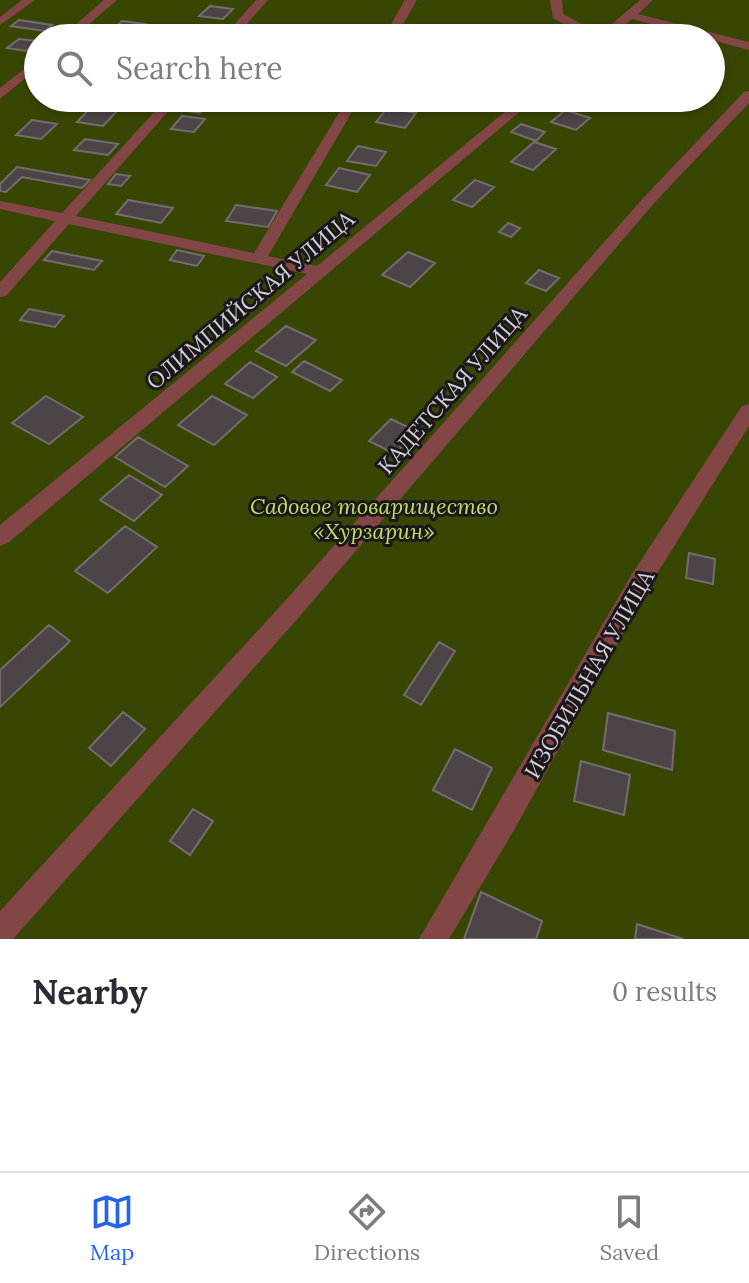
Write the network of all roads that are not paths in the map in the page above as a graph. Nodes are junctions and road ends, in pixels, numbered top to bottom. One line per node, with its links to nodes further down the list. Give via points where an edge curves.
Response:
1 (29, 0): 8 (street)
2 (111, 0): 9 (street)
3 (262, 0): 10 (street)
4 (411, 0): 11 (street)
5 (556, 0): 12 (street, via 557,16)
6 (647, 0): 7 (street)
7 (630, 15): 13 (street); 14 (street)
8 (0, 22)
9 (83, 24)
10 (241, 24)
11 (397, 24)
12 (573, 24)
13 (618, 24)
14 (665, 24)
15 (725, 40): 16 (street)
16 (749, 46)
17 (24, 74): 18 (street)
18 (0, 95)
19 (749, 95): 30 (street, КАДЕТСКАЯ УЛИЦА, via 651,198 292,609)
20 (161, 112): 24 (street)
21 (346, 112): 25 (street)
22 (513, 112): 26 (street, ОЛИМПИЙСКАЯ УЛИЦА)
23 (0, 205): 24 (street)
24 (66, 218): 25 (street); 27 (street)
25 (259, 257): 26 (street)
26 (319, 271): 29 (street, ОЛИМПИЙСКАЯ УЛИЦА)
27 (0, 292)
28 (749, 411): 31 (street, ИЗОБИЛЬНАЯ УЛИЦА, via 640,581)
29 (0, 537)
30 (0, 932)
31 (433, 939)

